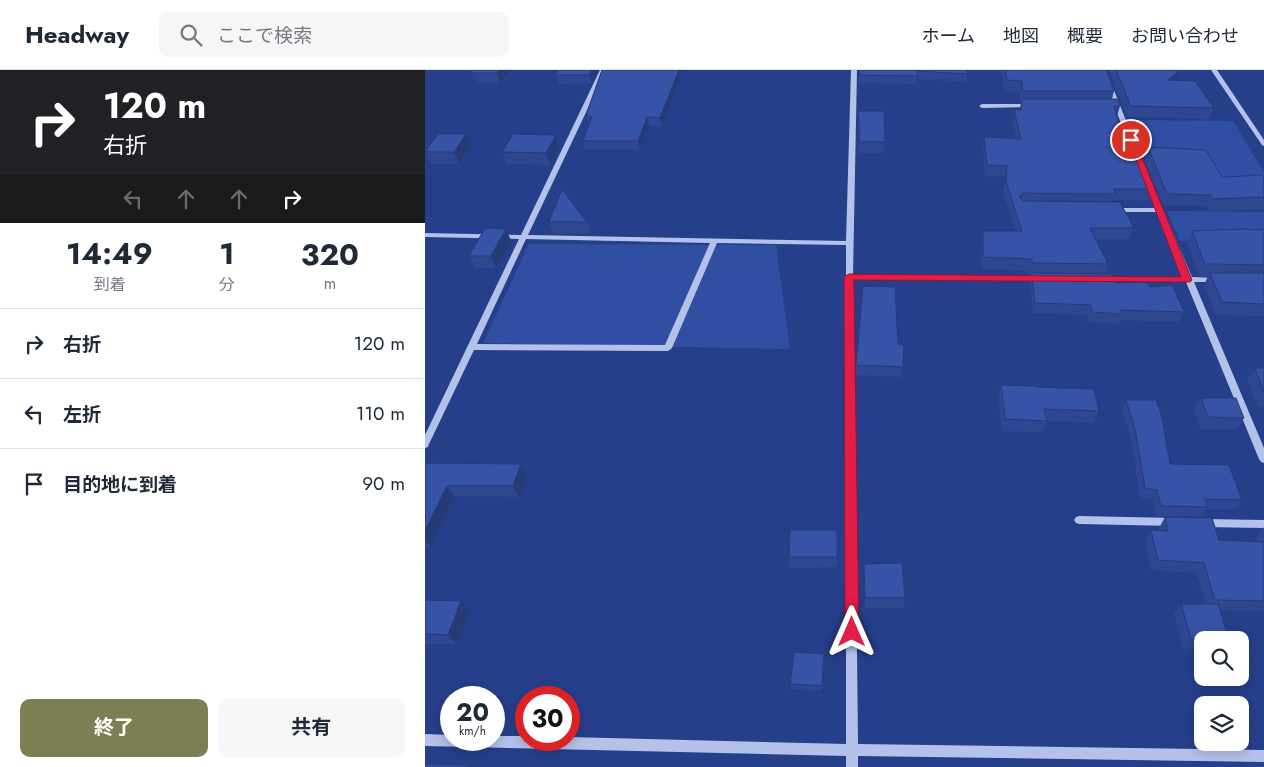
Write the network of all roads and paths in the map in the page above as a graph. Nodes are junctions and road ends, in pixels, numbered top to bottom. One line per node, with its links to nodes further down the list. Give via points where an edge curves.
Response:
1 (603, 70): 15 (street)
2 (854, 70): 17 (street)
3 (1103, 70): 8 (street)
4 (1214, 70): 9 (street)
5 (982, 106): 6 (street)
6 (1040, 106)
7 (1108, 106): 8 (street)
8 (1117, 106): 10 (street)
9 (1264, 144)
10 (1142, 166)
11 (1145, 175): 13 (street)
12 (1110, 210): 13 (street)
13 (1159, 210): 21 (street)
14 (425, 235): 15 (street)
15 (522, 238): 16 (street); 23 (street)
16 (714, 241): 17 (street); 23 (street, via 667,348)
17 (850, 243): 18 (street)
18 (849, 277): 19 (street); 29 (street)
19 (1048, 279)
20 (1097, 279): 21 (street)
21 (1187, 280): 22 (street); 25 (street)
22 (1225, 280)
23 (471, 347): 24 (street)
24 (425, 444)
25 (1264, 460)
26 (1079, 520): 27 (street)
27 (1264, 524)
28 (425, 740): 29 (street)
29 (853, 750): 30 (street); 31 (street)
30 (1264, 756)
31 (852, 767)

